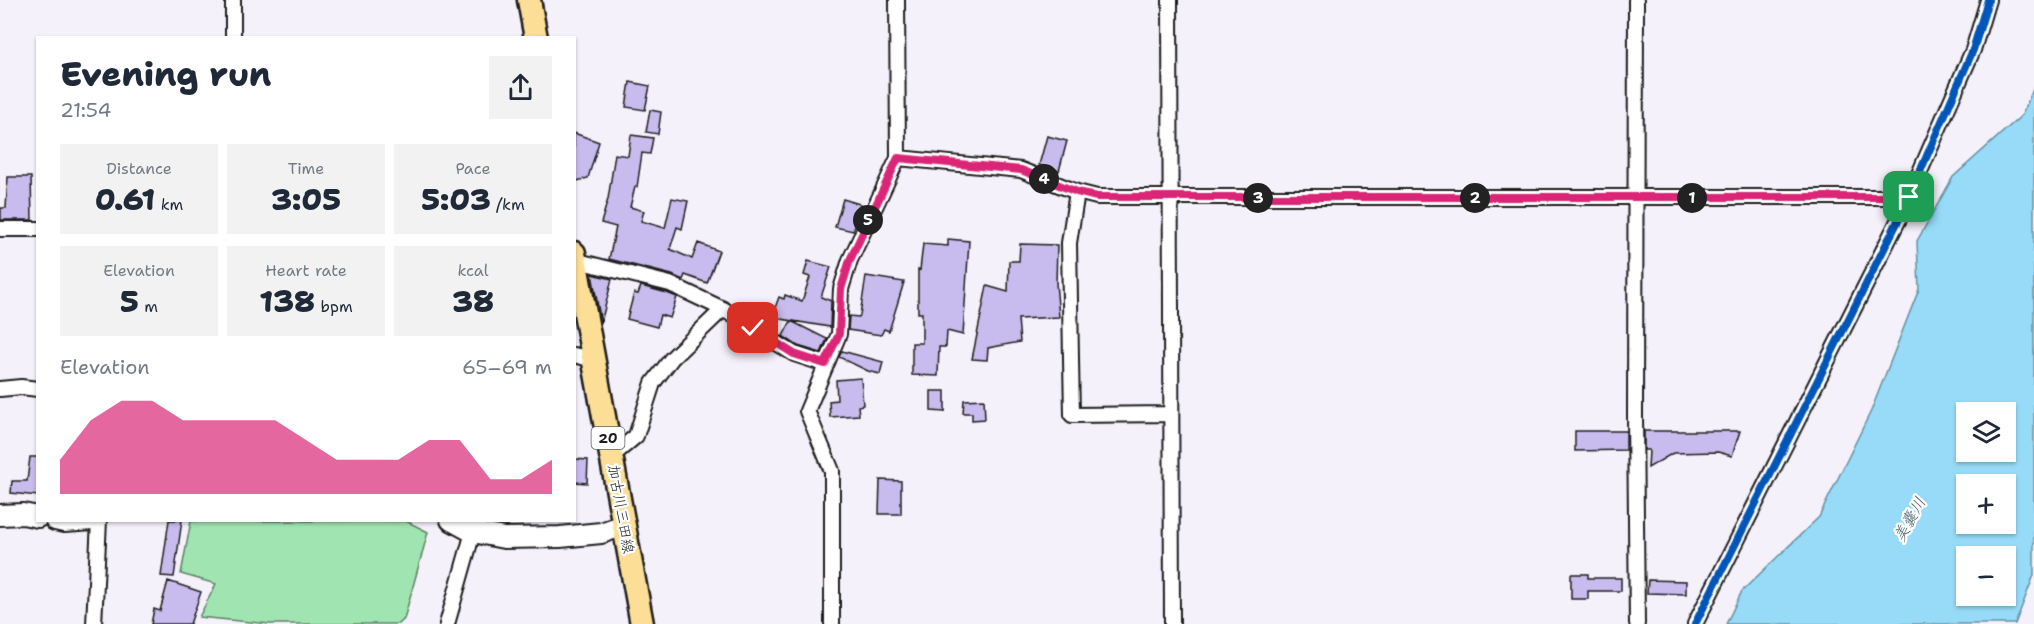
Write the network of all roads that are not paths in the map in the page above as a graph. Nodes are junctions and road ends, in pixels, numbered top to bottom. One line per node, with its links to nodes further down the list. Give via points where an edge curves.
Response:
1 (233, 0): 7 (street)
2 (529, 0): 8 (main road)
3 (897, 0): 9 (street)
4 (1170, 0): 12 (street)
5 (1636, 0): 13 (street)
6 (1988, 0): 11 (street, via 1973,50)
7 (233, 36)
8 (536, 36)
9 (898, 158): 10 (street, via 1021,170); 20 (street, via 850,260 841,289 839,334)
10 (1077, 192): 12 (street, via 1097,197); 23 (street, via 1069,243 1072,415)
11 (1909, 197): 13 (street); 37 (street)
12 (1170, 198): 13 (street); 23 (street)
13 (1635, 198): 36 (street)
14 (0, 229): 15 (street)
15 (36, 229)
16 (576, 258): 18 (street, via 670,284)
17 (576, 269): 19 (main road, 加古川三田線 / 20)
18 (723, 309): 20 (street, via 794,354); 24 (street, via 672,358 653,383 636,436)
19 (584, 358): 24 (main road, 加古川三田線 / 20)
20 (825, 364): 34 (street, via 807,411 832,471)
21 (36, 389): 22 (street)
22 (0, 390)
23 (1171, 414): 35 (street)
24 (611, 457): 29 (main road, 加古川三田線 / 20)
25 (0, 515): 26 (street)
26 (36, 516)
27 (99, 522): 31 (street)
28 (455, 522): 30 (street)
29 (624, 525): 30 (street, via 601,533 560,537 504,538); 33 (main road, 加古川三田線 / 20)
30 (473, 532): 32 (street)
31 (94, 624)
32 (447, 624)
33 (642, 624)
34 (832, 624)
35 (1172, 624)
36 (1638, 624)
37 (1695, 624)

